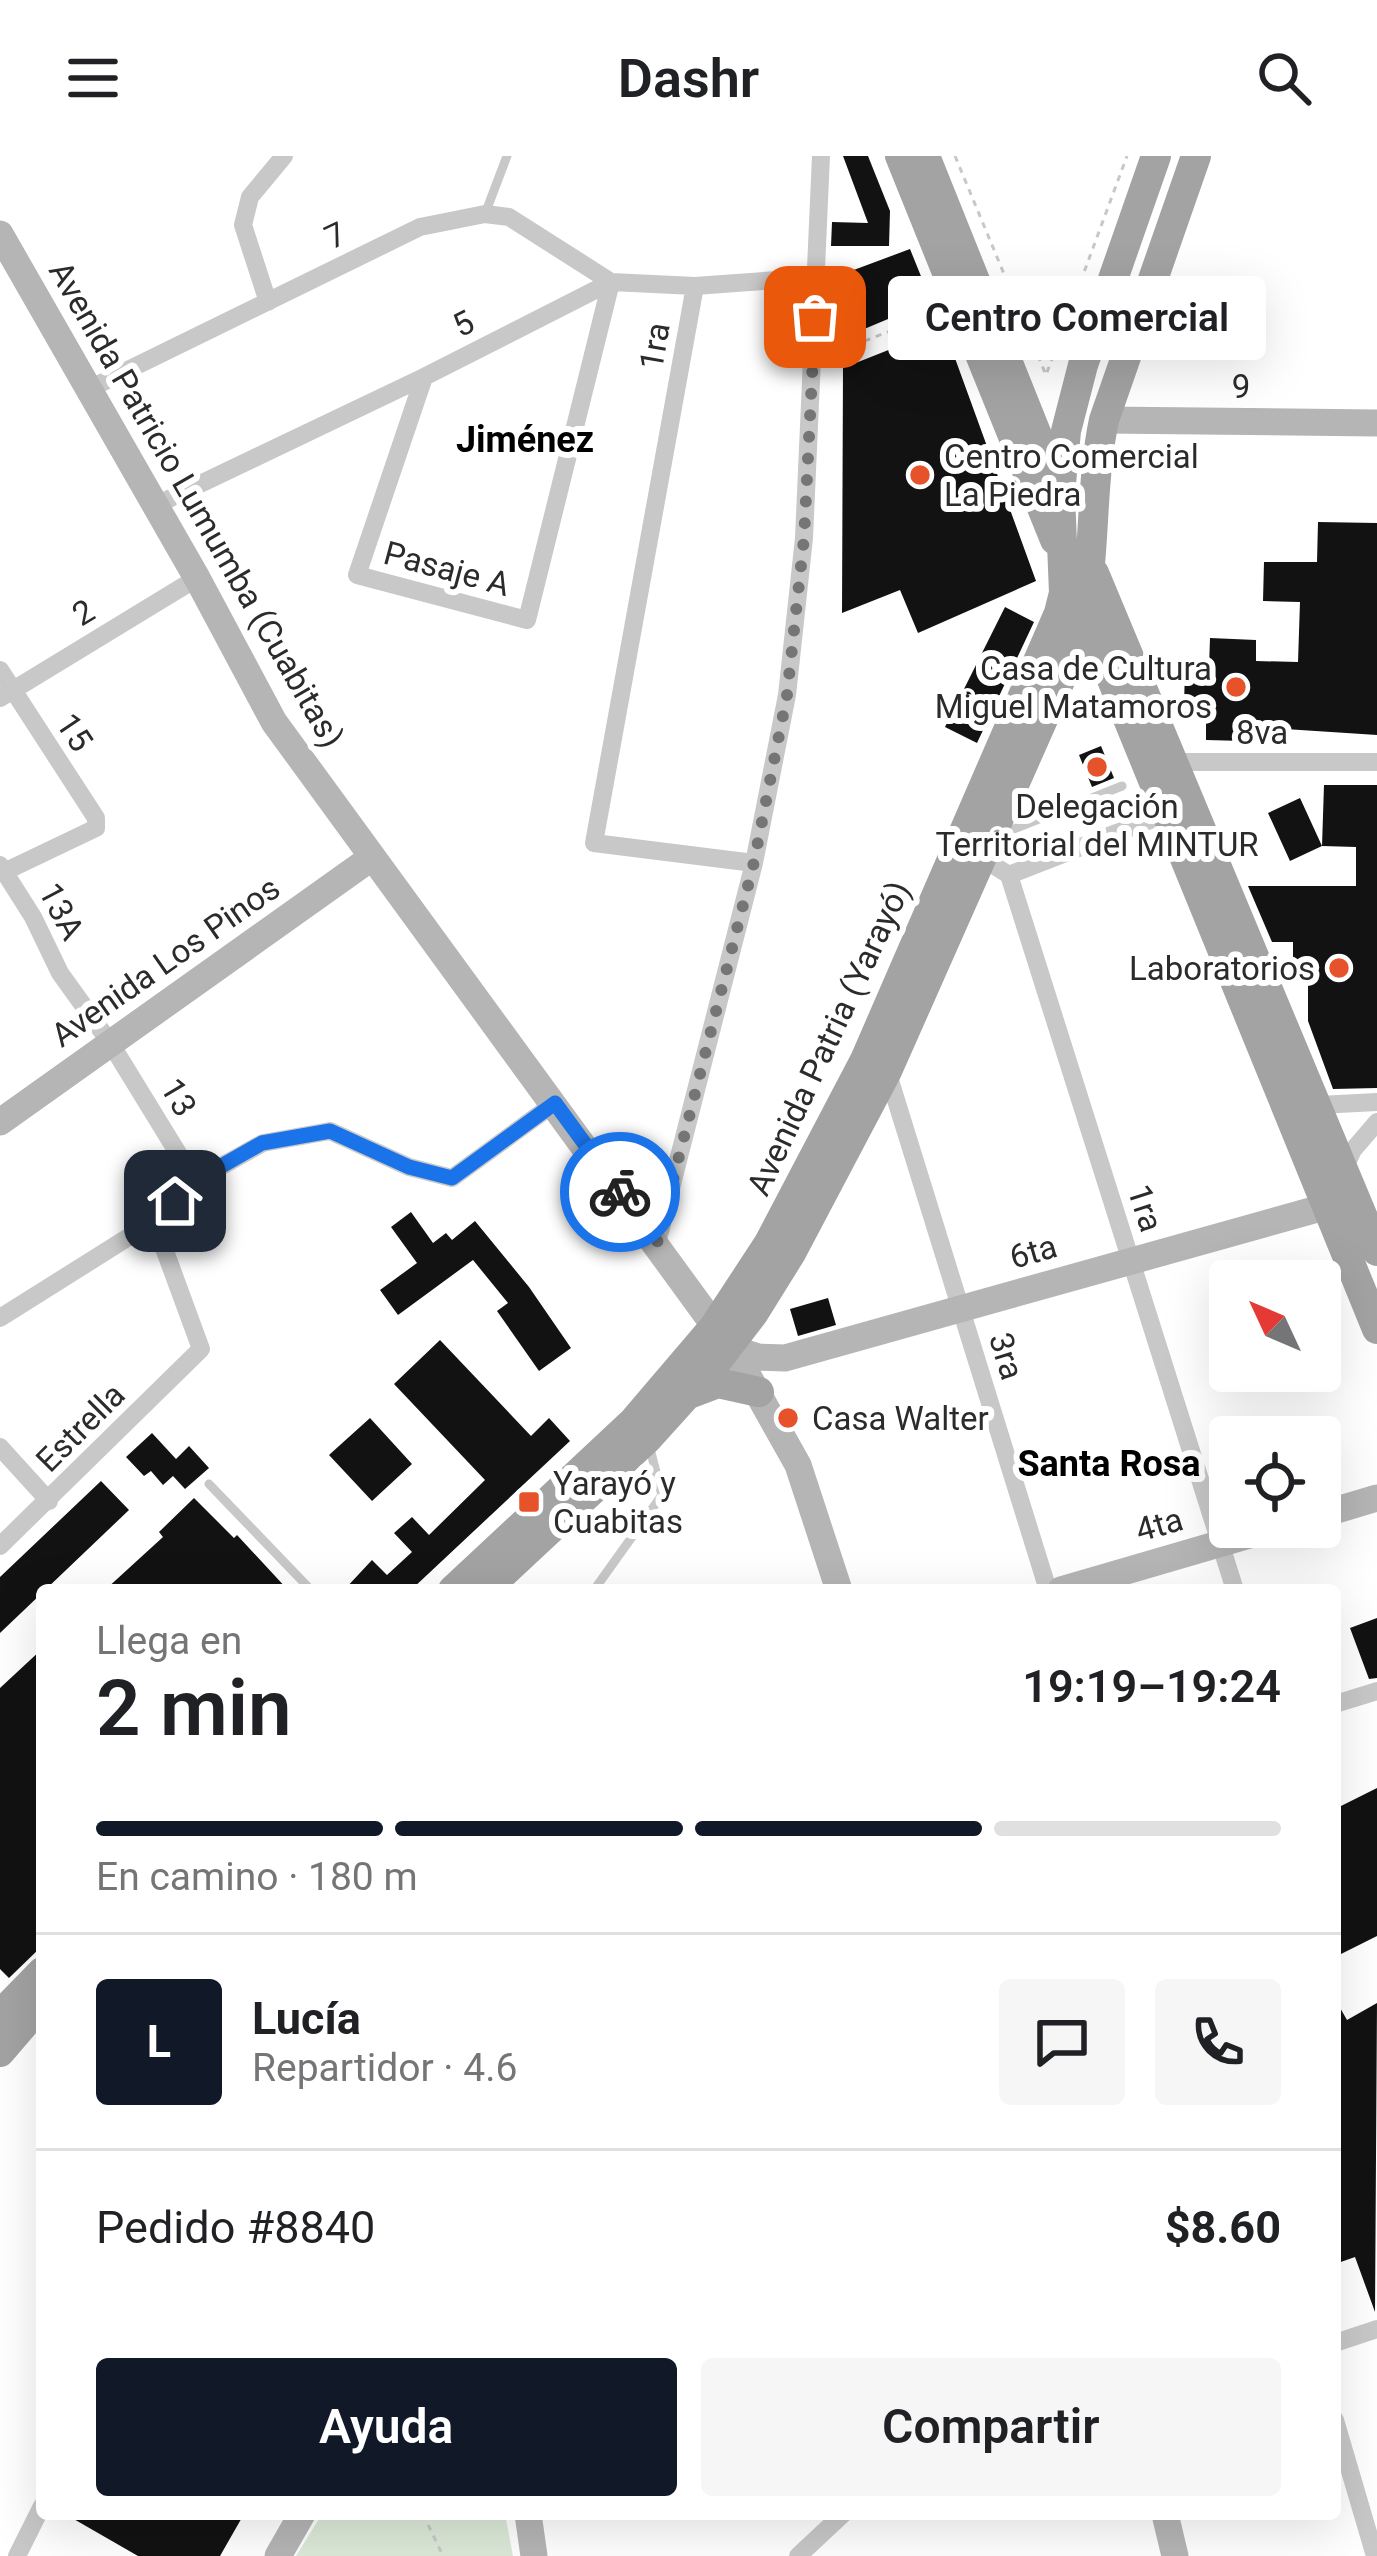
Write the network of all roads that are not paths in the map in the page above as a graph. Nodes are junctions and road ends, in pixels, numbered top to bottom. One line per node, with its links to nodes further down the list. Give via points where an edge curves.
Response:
1 (284, 156): 13 (street, via 250,197 243,225)
2 (507, 156): 8 (lane)
3 (821, 156): 10 (street)
4 (900, 156): 22 (main road, via 1008,455)
5 (925, 156): 17 (main road)
6 (1156, 156): 14 (main road)
7 (1196, 156): 18 (main road)
8 (485, 214): 11 (street, via 509,217); 13 (street, 7, via 421,226)
9 (0, 234): 16 (street, Avenida Patricio Lumumba (Cuabitas))
10 (818, 277): 12 (street, 5); 35 (street, via 787,695)
11 (610, 282): 12 (street, 5); 15 (street, 5); 15 (street, Pasaje A, via 527,620 357,575)
12 (695, 286): 35 (street, 1ra, via 594,843)
13 (268, 302): 16 (street, 7)
14 (1083, 365): 17 (main road, via 1054,397); 20 (main road)
15 (424, 377): 21 (street, 5)
16 (87, 390): 21 (street, Avenida Patricio Lumumba (Cuabitas))
17 (1021, 397): 20 (main road)
18 (1104, 419): 19 (street, 9); 22 (main road)
19 (1377, 423)
20 (1060, 494): 22 (main road)
21 (154, 506): 23 (street, Avenida Patricio Lumumba (Cuabitas))
22 (1076, 559): 24 (main road); 29 (main road); 55 (main road, Avenida Patria (Yarayó), via 865,1060)
23 (197, 578): 27 (street, 2); 34 (street, Avenida Patricio Lumumba (Cuabitas), via 274,722)
24 (1086, 614): 26 (main road, Avenida Patria (Yarayó)); 28 (main road)
25 (0, 670): 27 (street, 15)
26 (1059, 682): 28 (main road, via 1089,681); 33 (main road, Avenida Patria (Yarayó))
27 (6, 695): 36 (street, 15, via 96,828)
28 (1125, 710): 29 (main road)
29 (1160, 762): 30 (street, 8va); 32 (main road); 42 (main road)
30 (1377, 762)
31 (1122, 787): 33 (lane)
32 (1168, 813): 37 (street); 47 (main road)
33 (987, 848): 37 (street); 39 (main road, Avenida Patria (Yarayó))
34 (371, 858): 38 (street, Avenida Los Pinos); 41 (street, Avenida Patricio Lumumba (Cuabitas))
35 (754, 862): 49 (street)
36 (3, 868): 38 (street, 13A, via 60,973)
37 (1009, 875): 51 (street, 1ra)
38 (111, 1044): 43 (street, Avenida Los Pinos); 46 (street, 13)
39 (887, 1071): 52 (street, 3ra); 55 (main road, Avenida Patria (Yarayó), via 790,1253)
40 (1377, 1102): 42 (street)
41 (555, 1103): 46 (street, via 452,1178 330,1131 262,1143); 49 (street, Avenida Patricio Lumumba (Cuabitas))
42 (1319, 1105): 45 (main road)
43 (0, 1122)
44 (1377, 1123): 45 (street)
45 (1344, 1168): 47 (main road)
46 (195, 1181): 48 (street)
47 (1342, 1203): 50 (main road); 51 (street, 6ta); 54 (main road)
48 (154, 1221): 53 (street); 62 (street, Estrella, via 201,1349)
49 (657, 1243): 55 (street, Avenida Patricio Lumumba (Cuabitas))
50 (1377, 1251)
51 (1131, 1261): 52 (street, 6ta); 63 (street, 1ra)
52 (961, 1309): 55 (street, 6ta, via 785,1358 758,1357); 73 (street, 3ra)
53 (0, 1318)
54 (1377, 1329)
55 (721, 1338): 56 (street, Avenida Patricio Lumumba (Cuabitas)); 57 (main road, Avenida Patria (Yarayó)); 58 (main road, Avenida Patria (Yarayó))
56 (759, 1392): 57 (main road, via 718,1383); 72 (street, Avenida Patricio Lumumba (Cuabitas), via 798,1465)
57 (684, 1396): 58 (main road, Avenida Patria (Yarayó))
58 (640, 1430): 69 (main road, Avenida Patria (Yarayó)); 70 (main road, Avenida Patria (Yarayó)); 71 (lane, via 662,1495)
59 (0, 1448): 62 (street)
60 (209, 1484): 68 (lane)
61 (1377, 1498): 64 (street)
62 (49, 1501): 65 (street, Estrella)
63 (1209, 1509)
64 (1341, 1509)
65 (0, 1546)
66 (1209, 1547): 74 (street, 4ta)
67 (1221, 1548): 75 (street, 1ra)
68 (304, 1584)
69 (460, 1584)
70 (491, 1584)
71 (598, 1584)
72 (836, 1584)
73 (1046, 1584)
74 (1082, 1584)
75 (1233, 1584)
76 (1377, 1690): 77 (street)
77 (1341, 1702)
78 (36, 1977): 79 (main road)
79 (3, 2005)
80 (36, 2010): 81 (main road)
81 (0, 2052)
82 (1377, 2330): 83 (street)
83 (1341, 2342)
84 (1341, 2440): 95 (street)
85 (36, 2518): 90 (street)
86 (299, 2520): 91 (street)
87 (529, 2520): 92 (street)
88 (837, 2520): 93 (street)
89 (1167, 2520): 94 (street)
90 (17, 2556)
91 (278, 2556)
92 (534, 2556)
93 (798, 2556)
94 (1175, 2556)
95 (1375, 2556)

